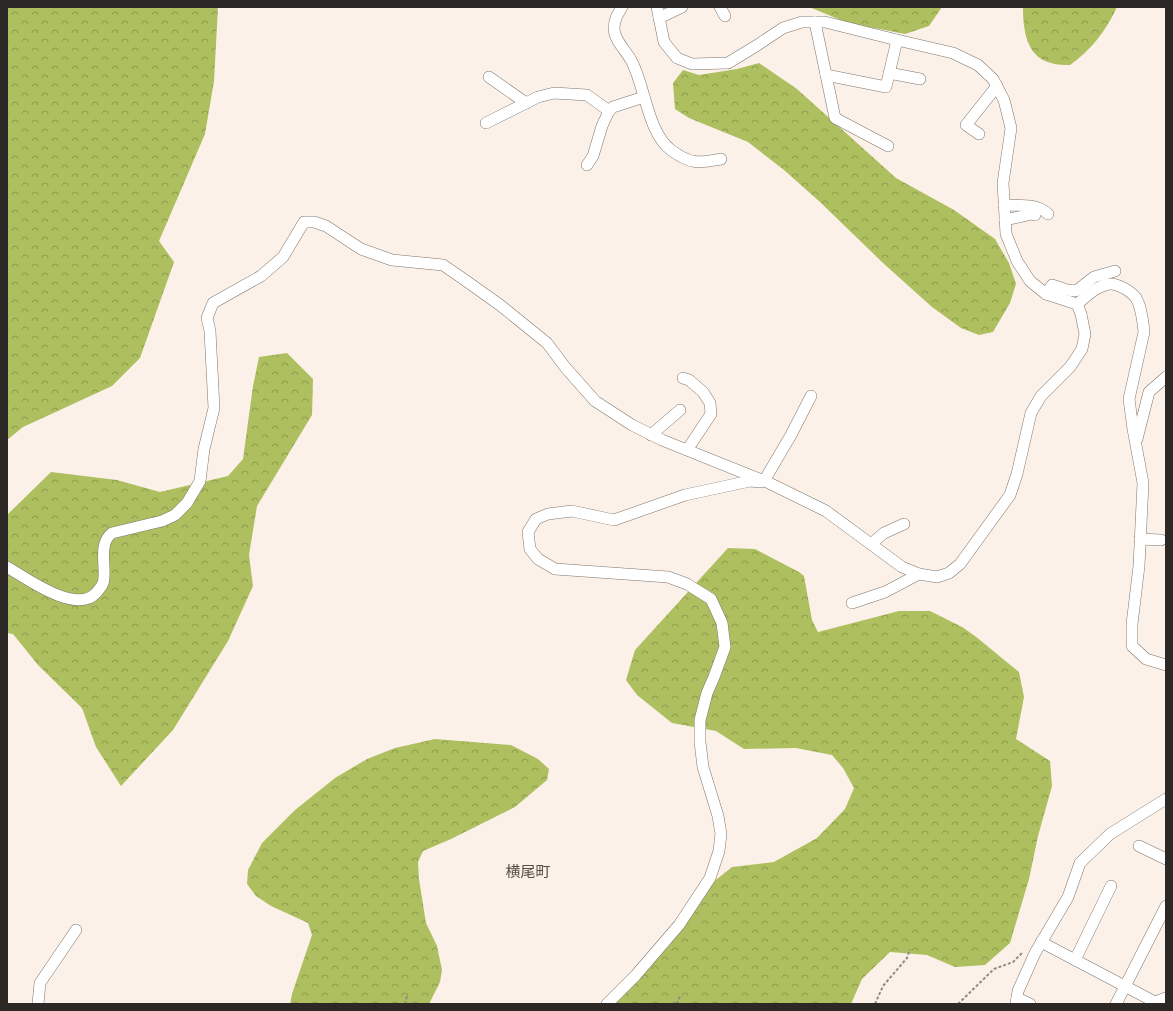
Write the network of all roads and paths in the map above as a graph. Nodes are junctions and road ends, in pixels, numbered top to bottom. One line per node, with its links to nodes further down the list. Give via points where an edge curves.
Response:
1 (622, 7): 12 (street, via 615,19 614,30 617,40 632,62)
2 (657, 7): 4 (street)
3 (682, 7): 4 (street)
4 (659, 18): 5 (street, via 664,42 677,58 692,64 728,63 783,28 802,22)
5 (815, 22): 6 (street, via 825,22); 8 (street)
6 (897, 40): 7 (street); 11 (street, via 954,53 978,65 994,79)
7 (889, 73): 8 (street, via 886,87); 10 (street)
8 (826, 75): 17 (street, via 835,118)
9 (489, 77): 13 (street)
10 (920, 79)
11 (997, 86): 16 (street, via 966,125); 20 (street, via 1004,100 1011,128 1003,183)
12 (644, 97): 14 (street, via 613,107); 18 (street, via 658,136 671,150 698,163)
13 (526, 103): 14 (street, via 554,93 587,95); 15 (street)
14 (609, 111): 19 (street, via 593,156)
15 (486, 123)
16 (979, 134)
17 (888, 146)
18 (721, 159)
19 (587, 165)
20 (1004, 205): 21 (street, via 1043,208); 23 (street)
21 (1048, 214)
22 (1035, 215): 23 (street)
23 (1005, 220): 25 (street, via 1006,234 1017,261 1030,281)
24 (1114, 271): 25 (street, via 1094,277 1076,291 1052,285)
25 (1046, 294): 26 (street)
26 (1077, 304): 33 (street, via 1093,291 1109,284 1121,286 1135,298 1144,332 1129,399); 41 (street, via 1085,334 1082,349 1070,367 1041,396 1031,413 1010,495 960,564 949,573 937,577)
27 (1166, 377): 29 (street)
28 (683, 378): 34 (street, via 703,392 710,403 711,414)
29 (1161, 387): 33 (street, via 1149,392)
30 (811, 396): 35 (street)
31 (680, 410): 32 (street)
32 (651, 435): 34 (street); 40 (street, via 595,400 547,343 500,305 443,266 392,260 361,249 326,226 304,222 283,257 261,276 213,303 207,318 214,408 200,480 187,503 175,515 162,521 112,533 107,537 104,544 103,586 92,597 73,599 51,593)
33 (1136, 444): 37 (street, via 1143,483)
34 (688, 450): 35 (street)
35 (766, 482): 39 (street, via 826,511); 61 (street, via 750,481 685,495 614,520 572,511 548,514 536,519 528,532 530,549 538,559 555,568 668,577 687,584 711,599 722,623 725,647 707,693 700,720 703,767 721,834 719,851 710,878 679,925)
36 (904, 524): 39 (street, via 884,533)
37 (1140, 539): 38 (street); 43 (street, via 1132,646 1146,659)
38 (1161, 540)
39 (871, 544): 41 (street, via 902,567)
40 (7, 567)
41 (919, 574): 42 (street, via 885,592)
42 (852, 603)
43 (1166, 665)
44 (1166, 799): 50 (street, via 1110,834 1080,863 1068,897)
45 (1139, 846): 46 (street)
46 (1166, 859)
47 (1111, 886): 53 (street)
48 (1166, 906): 54 (street)
49 (76, 930): 59 (street, via 40,983)
50 (1041, 942): 52 (street); 53 (street)
51 (910, 949): 63 (path, via 907,958 883,986)
52 (1035, 953): 58 (street); 64 (path, via 1023,952 1013,962 994,969)
53 (1076, 960): 54 (street)
54 (1126, 986): 57 (street, via 1155,1002); 66 (street)
55 (407, 996): 60 (path)
56 (680, 996): 62 (path)
57 (1166, 998)
58 (1016, 1001): 65 (street)
59 (38, 1004)
60 (404, 1004)
61 (608, 1004)
62 (677, 1004)
63 (875, 1004)
64 (958, 1004)
65 (1030, 1004)
66 (1116, 1004)

